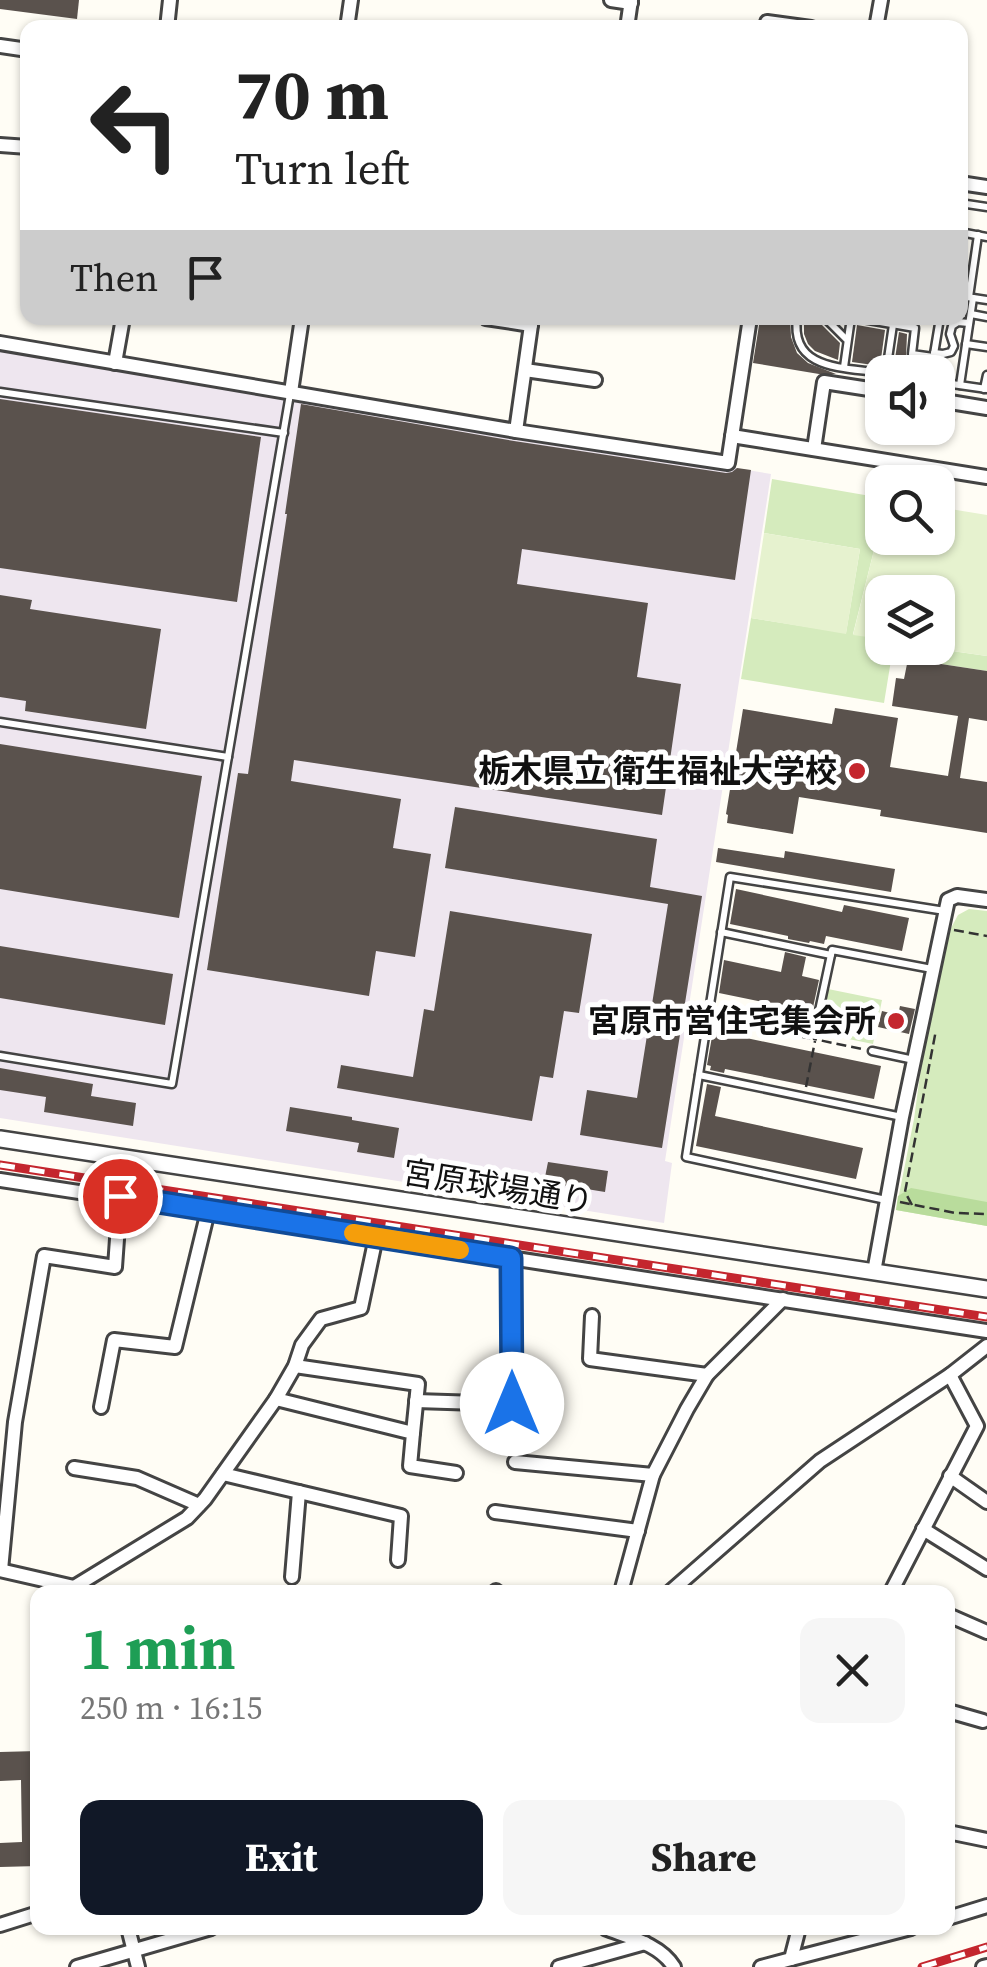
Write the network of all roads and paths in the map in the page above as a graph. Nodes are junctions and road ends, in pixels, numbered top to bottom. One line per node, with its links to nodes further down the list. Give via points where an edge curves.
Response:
1 (611, 0): 2 (street)
2 (631, 2)
3 (983, 236): 5 (lane)
4 (968, 265): 5 (lane)
5 (974, 266): 6 (lane)
6 (968, 293)
7 (968, 304): 9 (lane)
8 (987, 316): 9 (lane)
9 (970, 319): 23 (lane)
10 (122, 325): 27 (street)
11 (301, 325): 38 (street)
12 (530, 325): 29 (street)
13 (749, 325): 43 (street)
14 (797, 325): 28 (lane, via 802,351)
15 (832, 325): 21 (lane)
16 (852, 325): 21 (lane)
17 (893, 325): 25 (lane)
18 (908, 325): 26 (lane, via 916,328 912,354)
19 (939, 325): 26 (lane)
20 (954, 325): 26 (lane, via 954,346)
21 (847, 340): 28 (lane)
22 (0, 343): 27 (street)
23 (966, 344): 24 (lane); 34 (lane)
24 (987, 347)
25 (887, 355)
26 (934, 355)
27 (116, 363): 38 (street)
28 (844, 366): 30 (lane)
29 (524, 370): 32 (street); 41 (street)
30 (865, 370)
31 (987, 375): 36 (lane)
32 (596, 380)
33 (955, 384): 34 (lane)
34 (960, 385): 36 (lane)
35 (865, 388): 44 (street, via 824,382)
36 (986, 389)
37 (0, 392): 42 (lane)
38 (291, 392): 41 (street); 42 (lane)
39 (955, 403): 40 (street)
40 (987, 408)
41 (516, 431): 43 (street, via 728,462)
42 (284, 432): 47 (lane)
43 (732, 436): 44 (street)
44 (814, 449): 45 (street)
45 (987, 477)
46 (0, 722): 47 (lane)
47 (228, 757): 61 (lane, via 172,1084)
48 (987, 900): 49 (street, via 953,896)
49 (946, 911): 50 (street); 51 (lane, via 730,877)
50 (942, 928): 52 (path); 54 (street)
51 (721, 932): 53 (lane); 55 (lane)
52 (987, 936)
53 (831, 955): 54 (lane, via 832,950); 56 (lane)
54 (933, 970): 62 (street)
55 (714, 1004): 57 (path); 63 (lane)
56 (818, 1020)
57 (801, 1022): 59 (path, via 816,1025); 59 (path, via 798,1036)
58 (937, 1024): 70 (path, via 906,1192)
59 (814, 1040): 60 (path); 64 (path)
60 (872, 1052): 62 (lane)
61 (0, 1056)
62 (914, 1060): 65 (street)
63 (699, 1074): 64 (lane); 69 (lane, via 686,1157)
64 (804, 1096): 65 (lane)
65 (902, 1116): 69 (street)
66 (0, 1140): 75 (street, 宮原球場通り)
67 (0, 1180): 68 (street)
68 (120, 1196): 71 (street); 104 (street, via 115,1267 44,1256 15,1422)
69 (887, 1200): 70 (path); 75 (street)
70 (912, 1205): 72 (path)
71 (208, 1211): 73 (street); 88 (street, via 175,1348 114,1340)
72 (987, 1214)
73 (376, 1237): 74 (street); 81 (street, via 360,1308 321,1319)
74 (511, 1258): 77 (street); 86 (street)
75 (874, 1272): 76 (street, 宮原球場通り)
76 (987, 1289)
77 (783, 1299): 79 (street); 83 (street)
78 (592, 1316): 83 (street, via 590,1359)
79 (987, 1331)
80 (987, 1346): 82 (street)
81 (295, 1366): 84 (street); 85 (street, via 418,1384)
82 (950, 1375): 95 (street, via 976,1426); 109 (street, via 820,1461)
83 (707, 1376): 94 (street)
84 (276, 1399): 89 (street); 93 (street)
85 (416, 1400): 86 (street); 89 (street)
86 (512, 1404): 87 (street)
87 (540, 1405)
88 (102, 1407)
89 (413, 1433): 92 (street, via 410,1466)
90 (515, 1462): 94 (street)
91 (74, 1468): 98 (street, via 137,1478)
92 (456, 1473)
93 (222, 1474): 96 (street); 98 (street)
94 (653, 1475): 101 (street)
95 (950, 1476): 97 (street); 100 (street)
96 (299, 1492): 102 (street, via 401,1516); 105 (street)
97 (987, 1502)
98 (199, 1505): 107 (street)
99 (495, 1512): 101 (street)
100 (923, 1529): 103 (street); 110 (street)
101 (638, 1530): 108 (street)
102 (398, 1560)
103 (987, 1569)
104 (1, 1570): 106 (street)
105 (292, 1577)
106 (58, 1585)
107 (85, 1585)
108 (622, 1585)
109 (678, 1585)
110 (895, 1585)
111 (955, 1618): 112 (street)
112 (987, 1632)
113 (955, 1713): 114 (street)
114 (983, 1721)
115 (955, 1833): 116 (street)
116 (987, 1840)
117 (987, 1906): 119 (street)
118 (30, 1916): 120 (street)
119 (955, 1916)
120 (0, 1925)
121 (130, 1935): 127 (street)
122 (186, 1935): 127 (street)
123 (623, 1935): 126 (street)
124 (797, 1935): 128 (street)
125 (885, 1935): 128 (street)
126 (645, 1943): 131 (street); 132 (street)
127 (134, 1950): 129 (street); 130 (street)
128 (791, 1959): 133 (street)
129 (77, 1967)
130 (138, 1967)
131 (559, 1967)
132 (674, 1967)
133 (761, 1967)

